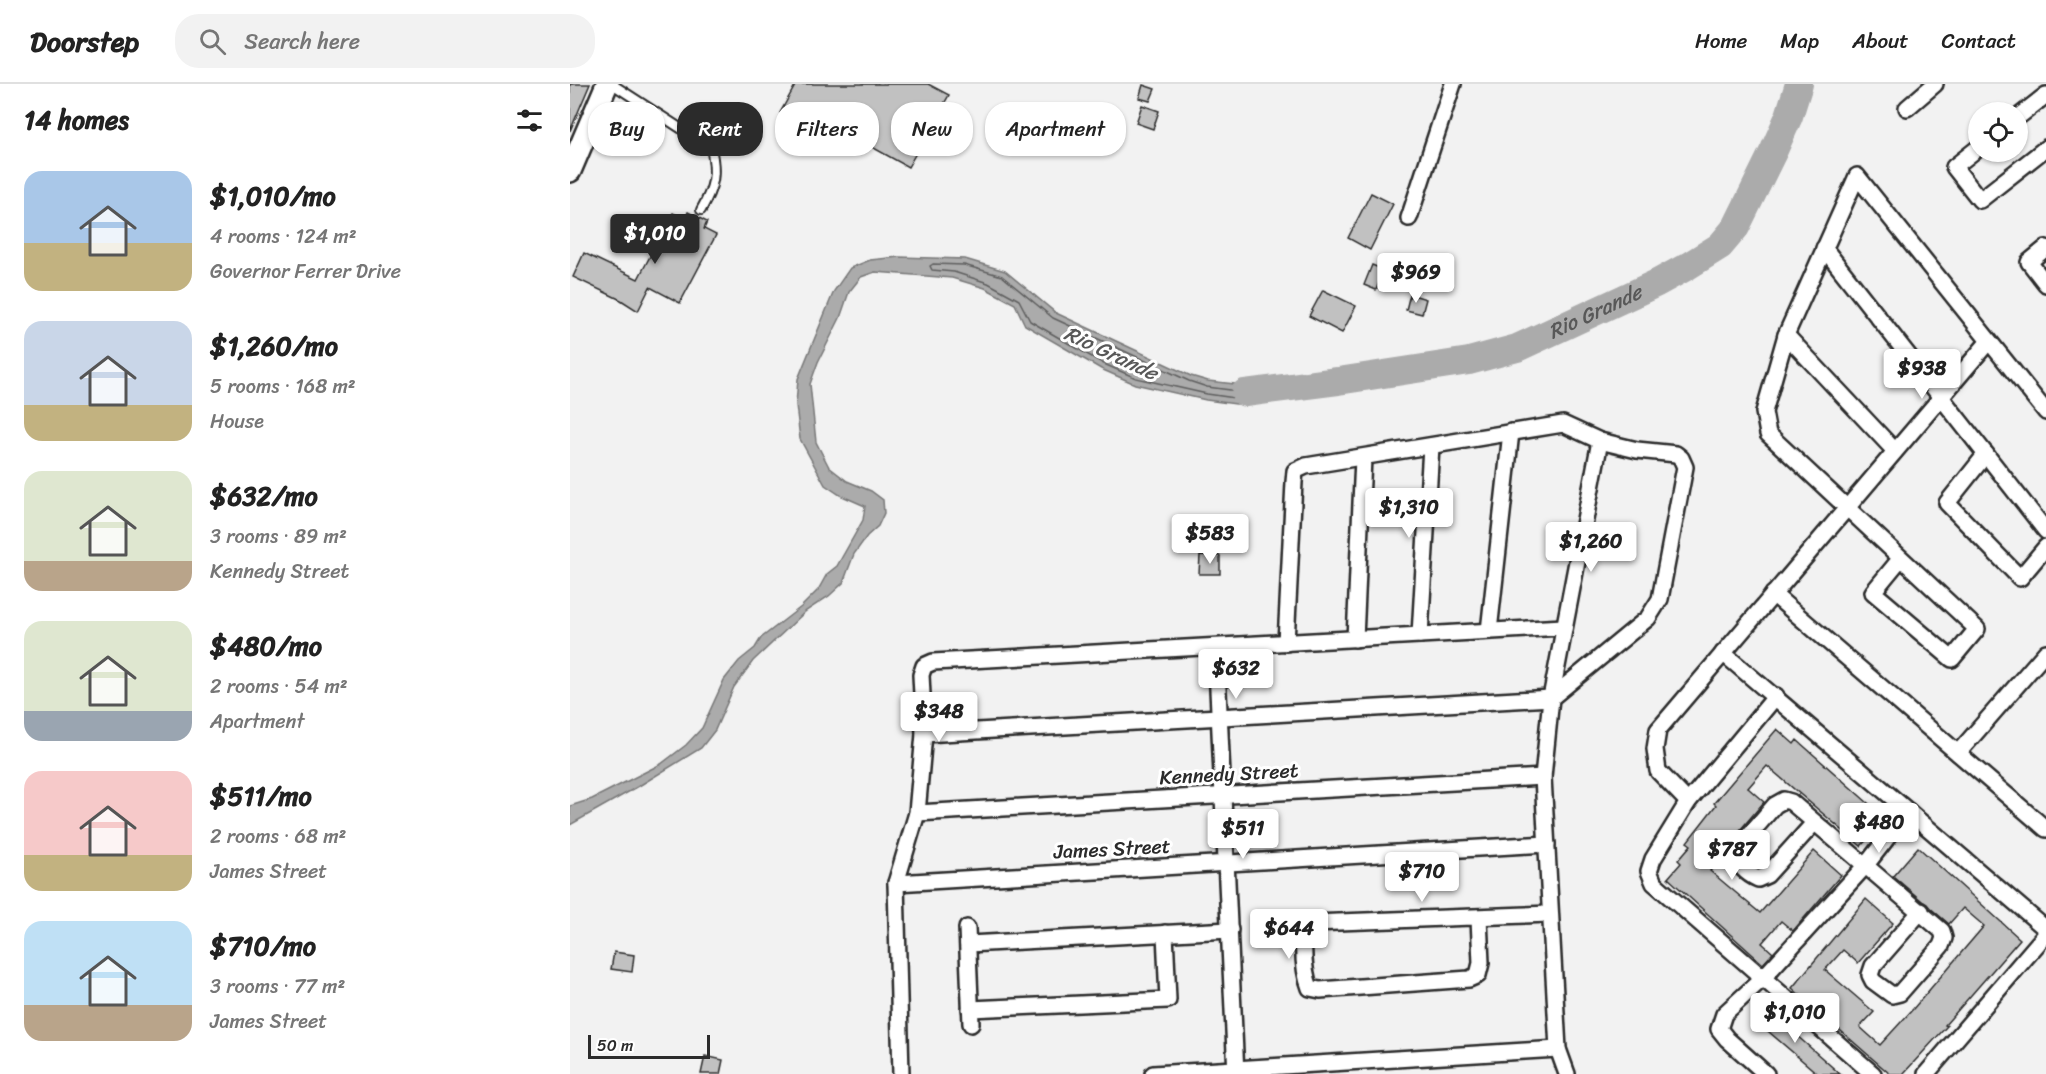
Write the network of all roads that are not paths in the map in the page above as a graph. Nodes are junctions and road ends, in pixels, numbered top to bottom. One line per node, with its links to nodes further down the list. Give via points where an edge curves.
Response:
1 (607, 84): 11 (main road)
2 (612, 84): 12 (lane, via 711,148 715,167 711,193)
3 (1453, 84): 13 (street)
4 (1935, 84): 5 (street)
5 (1923, 89): 7 (street)
6 (2046, 95): 8 (street)
7 (1907, 108)
8 (2028, 109)
9 (2046, 148): 10 (street, via 1980,200 1953,167)
10 (1968, 155)
11 (570, 171)
12 (702, 210)
13 (1409, 218)
14 (1824, 248): 17 (street); 18 (street, via 1857,176); 19 (street)
15 (2046, 248): 16 (street, via 2029,262)
16 (2046, 284)
17 (1785, 335): 24 (street); 27 (street, via 1764,412 1768,434)
18 (1989, 341): 19 (street); 20 (street)
19 (1941, 397): 24 (street); 25 (street)
20 (2046, 412)
21 (1510, 432): 22 (street, via 1563,424); 23 (street); 33 (street)
22 (1600, 441): 32 (street); 41 (street, via 1676,454 1685,467 1660,599 1648,618)
23 (1431, 446): 26 (street); 34 (street)
24 (1895, 451): 27 (street)
25 (1986, 454): 28 (street); 29 (street, via 1947,504 2020,578)
26 (1363, 458): 35 (street); 36 (street, via 1305,466 1295,471)
27 (1847, 507): 30 (street); 31 (street)
28 (2046, 531)
29 (2046, 547)
30 (1901, 558): 30 (street, via 1873,592 1952,659 1977,629)
31 (1773, 594): 39 (street); 44 (street)
32 (1564, 627): 33 (street); 41 (street)
33 (1489, 631): 34 (street)
34 (1420, 635): 35 (street)
35 (1355, 639): 36 (street)
36 (1286, 643): 37 (street)
37 (1216, 647): 42 (street); 43 (street, via 933,662 924,666 921,675)
38 (2046, 652): 44 (street)
39 (1723, 653): 40 (street); 47 (street, via 1658,730 1658,771)
40 (1776, 696): 47 (street); 48 (street)
41 (1551, 698): 42 (street); 45 (street)
42 (1220, 717): 43 (street); 46 (street)
43 (924, 734): 49 (street)
44 (1958, 753): 51 (street)
45 (1543, 777): 46 (street, Kennedy Street); 52 (street)
46 (1223, 796): 49 (street, Kennedy Street); 53 (street)
47 (1688, 802): 63 (street, via 1653,859 1649,871 1653,883)
48 (1908, 811): 54 (street); 59 (street)
49 (917, 813): 55 (street)
50 (1814, 823): 50 (street, via 1767,875 1758,879 1750,876 1738,864 1735,855 1739,847 1784,800); 54 (street)
51 (2046, 829)
52 (1546, 844): 53 (street, James Street); 57 (street)
53 (1227, 863): 55 (street, James Street); 60 (street)
54 (1866, 865): 56 (street); 63 (street)
55 (896, 883): 67 (street)
56 (1921, 911): 56 (street, via 1873,966 1873,981 1892,995 1900,993 1944,938 1942,931)
57 (1550, 914): 58 (street); 64 (street)
58 (1479, 918): 58 (street, via 1312,923 1305,928 1306,979 1310,987 1320,990 1468,979 1478,975 1481,963)
59 (2046, 929)
60 (1230, 930): 61 (street); 65 (street)
61 (1165, 933): 61 (street, via 1168,1000 970,1017 967,936)
62 (2046, 934): 72 (street)
63 (1763, 978): 70 (street, via 1724,1014 1719,1029); 71 (street)
64 (1558, 1049): 65 (street); 69 (street)
65 (1236, 1071): 66 (street)
66 (1172, 1073): 68 (street)
67 (901, 1074)
68 (1153, 1074)
69 (1567, 1074)
70 (1766, 1074)
71 (1873, 1074)
72 (1926, 1074)

